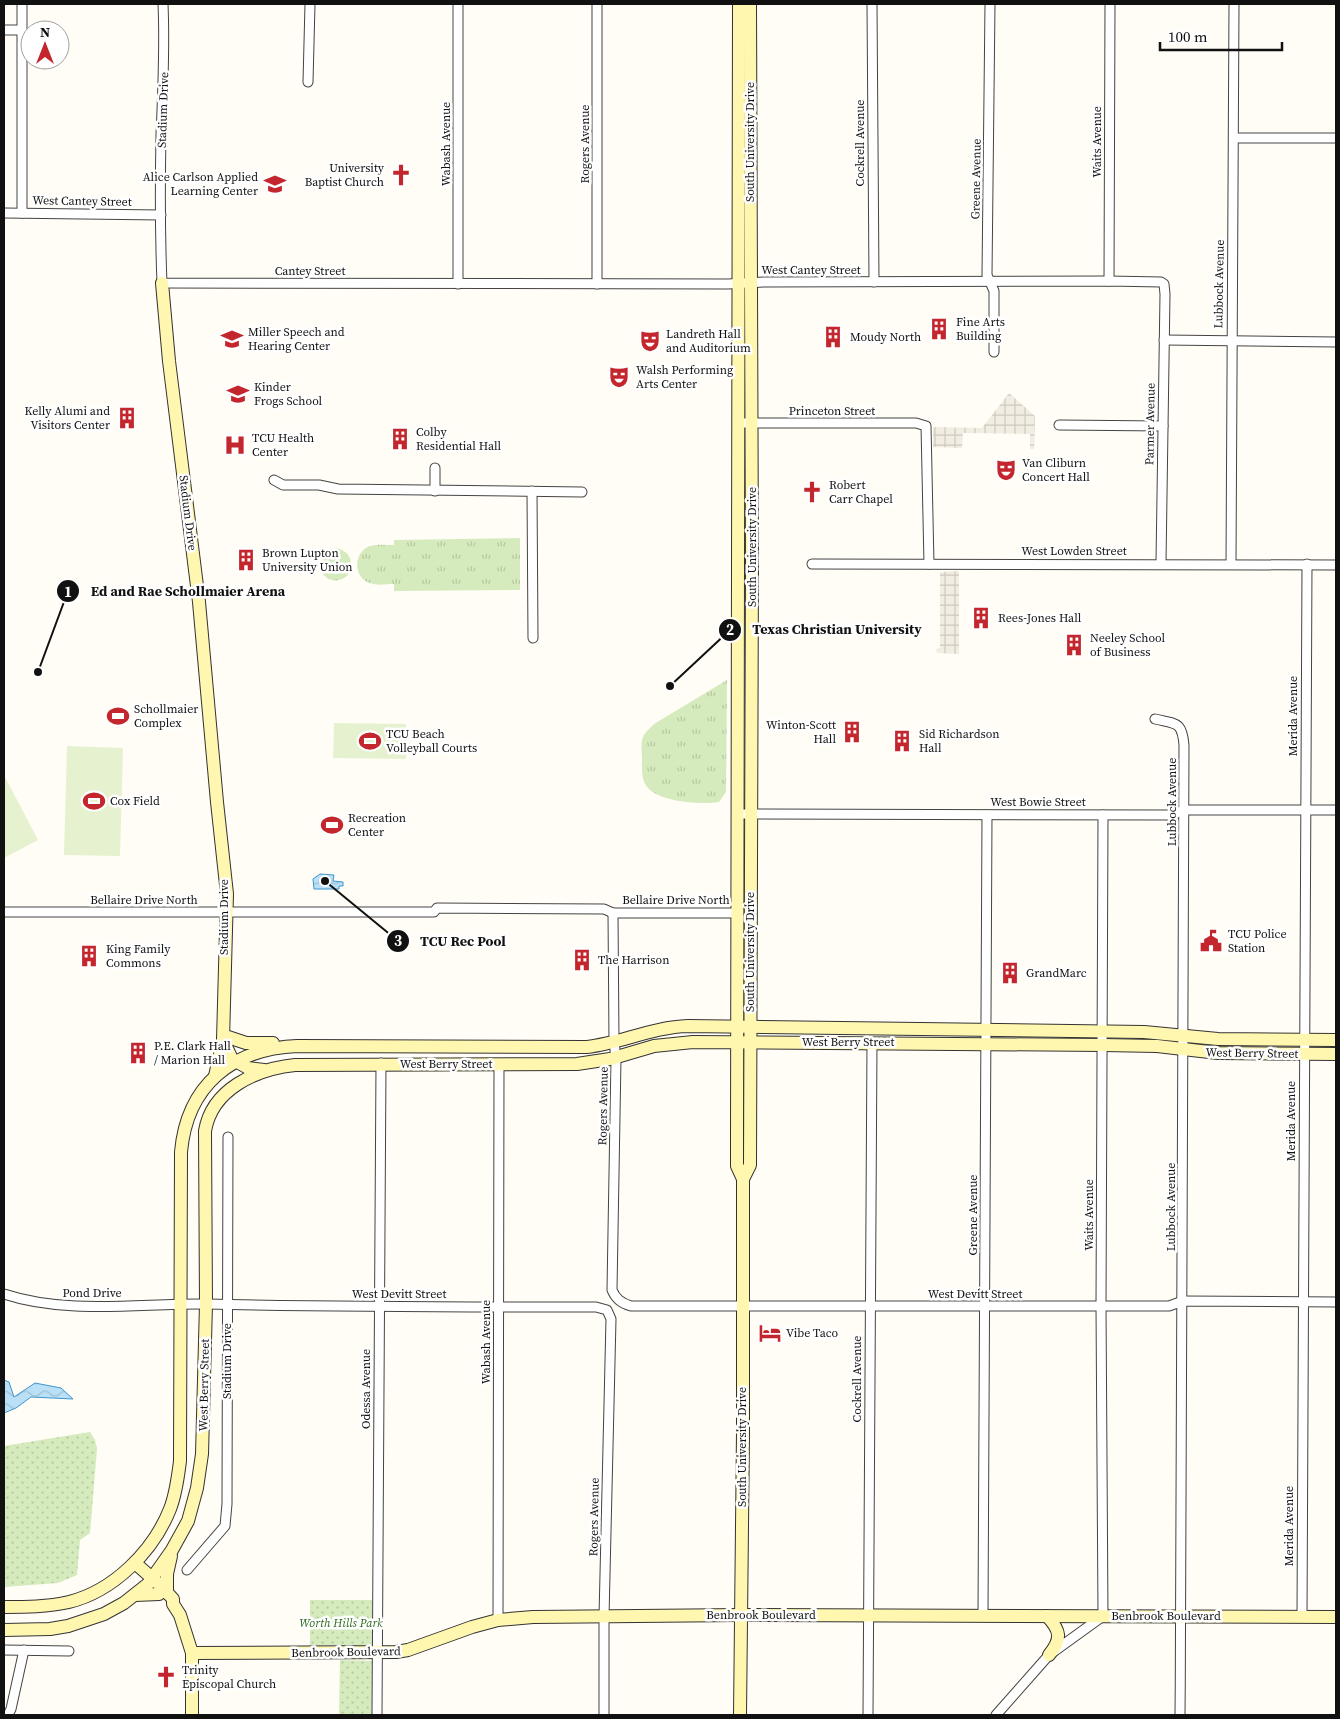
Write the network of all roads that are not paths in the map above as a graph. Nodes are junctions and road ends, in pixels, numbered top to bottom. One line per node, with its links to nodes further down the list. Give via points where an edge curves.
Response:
1 (22, 4): 12 (street)
2 (163, 4): 21 (street, Stadium Drive)
3 (310, 4): 16 (street)
4 (458, 4): 27 (street, Wabash Avenue)
5 (597, 4): 28 (street, Rogers Avenue)
6 (739, 4): 25 (main road, South University Drive)
7 (750, 4): 25 (main road, South University Drive)
8 (872, 4): 23 (street, Cockrell Avenue)
9 (990, 4): 24 (street, Greene Avenue, via 987,276)
10 (1110, 4): 22 (street, Waits Avenue)
11 (1234, 4): 17 (street, Lubbock Avenue)
12 (22, 20)
13 (4, 30): 14 (street)
14 (20, 30)
15 (22, 70): 20 (street)
16 (308, 82)
17 (1234, 138): 18 (street); 31 (street, Lubbock Avenue)
18 (1336, 138)
19 (4, 212): 20 (street, West Cantey Street)
20 (22, 213): 21 (street, West Cantey Street)
21 (161, 215): 26 (street, Stadium Drive)
22 (1109, 281): 24 (street, West Cantey Street); 29 (street, West Cantey Street)
23 (874, 282): 24 (street, West Cantey Street); 25 (street, West Cantey Street)
24 (991, 282): 33 (street, Greene Avenue, via 994,290)
25 (745, 283): 28 (street, West Cantey Street); 34 (main road, South University Drive); 35 (main road, South University Drive)
26 (162, 284): 27 (street, Cantey Street); 58 (main road, Stadium Drive, via 199,602 227,894)
27 (458, 284): 28 (street, West Cantey Street)
28 (597, 284)
29 (1164, 284): 30 (street, Parmer Avenue)
30 (1164, 340): 31 (street); 37 (street, Parmer Avenue)
31 (1231, 340): 32 (street); 46 (street, Lubbock Avenue)
32 (1336, 342)
33 (994, 352)
34 (739, 423): 35 (street, Princeton Street); 54 (main road, South University Drive)
35 (752, 423): 44 (street, Princeton Street, via 924,425 927,429); 54 (main road, South University Drive)
36 (1059, 425): 37 (street)
37 (1163, 426): 45 (street, Parmer Avenue)
38 (435, 468): 40 (street)
39 (274, 480): 40 (street, via 283,485 319,485 338,489)
40 (435, 491): 41 (street)
41 (532, 491): 42 (street); 49 (street)
42 (582, 492)
43 (812, 564): 44 (street, West Lowden Street)
44 (928, 564): 45 (street, West Lowden Street)
45 (1161, 564): 46 (street, West Lowden Street)
46 (1231, 564): 47 (street, West Lowden Street)
47 (1307, 564): 48 (street, West Lowden Street); 52 (street, Merida Avenue)
48 (1336, 565)
49 (533, 638)
50 (1155, 719): 51 (street, Lubbock Avenue, via 1177,724 1183,730)
51 (1184, 810): 52 (street, West Bowie Street); 56 (street, West Bowie Street, via 1171,815); 66 (street, Lubbock Avenue)
52 (1305, 810): 53 (street, West Bowie Street); 68 (street, Merida Avenue)
53 (1336, 810)
54 (744, 814): 55 (street, West Bowie Street); 60 (main road, South University Drive); 61 (main road, South University Drive)
55 (987, 815): 56 (street, West Bowie Street); 64 (street, Greene Avenue)
56 (1103, 815): 65 (street, Waits Avenue)
57 (4, 912): 58 (street, Bellaire Drive North)
58 (226, 912): 59 (street, Bellaire Drive North, via 434,912 437,908 604,909); 67 (main road, Stadium Drive, via 222,1023)
59 (613, 912): 60 (street, Bellaire Drive North); 70 (street, Rogers Avenue)
60 (738, 913): 61 (main road, South University Drive)
61 (744, 1027): 62 (main road, West Berry Street); 63 (main road, West Berry Street); 71 (main road, South University Drive)
62 (672, 1028): 70 (main road, West Berry Street); 81 (main road, via 618,1049)
63 (917, 1029): 64 (main road, West Berry Street); 72 (main road, via 908,1034 879,1037)
64 (987, 1030): 65 (main road, West Berry Street); 73 (street, Greene Avenue)
65 (1103, 1031): 66 (main road, West Berry Street); 74 (street, Waits Avenue)
66 (1183, 1036): 68 (main road, West Berry Street); 78 (street, Lubbock Avenue)
67 (226, 1038): 75 (main road, via 246,1043); 82 (main road, Stadium Drive, via 231,1058); 87 (main road)
68 (1304, 1040): 69 (main road, West Berry Street); 79 (street, Merida Avenue)
69 (1336, 1040)
70 (614, 1042): 77 (main road, West Berry Street); 81 (street, Rogers Avenue)
71 (744, 1042): 72 (main road, West Berry Street); 81 (main road, West Berry Street, via 672,1044 640,1049); 99 (main road, South University Drive, via 750,1165 743,1179)
72 (872, 1042): 73 (main road, West Berry Street); 100 (street, Cockrell Avenue)
73 (987, 1044): 74 (main road, West Berry Street); 101 (street, Greene Avenue)
74 (1103, 1045): 78 (main road, West Berry Street); 102 (street, Waits Avenue)
75 (315, 1046): 76 (main road, West Berry Street); 82 (main road, West Berry Street, via 266,1049)
76 (494, 1047): 77 (main road, West Berry Street); 84 (main road, via 485,1056 442,1057)
77 (574, 1047): 85 (main road, via 558,1053 514,1055)
78 (1182, 1050): 79 (main road, West Berry Street); 92 (street, Lubbock Avenue)
79 (1304, 1053): 80 (main road, West Berry Street); 93 (street, Merida Avenue)
80 (1336, 1054)
81 (616, 1058): 85 (main road, West Berry Street, via 577,1064); 91 (street, Rogers Avenue, via 612,1290)
82 (237, 1062): 86 (main road, via 248,1068); 87 (main road, West Berry Street); 88 (main road, via 233,1078)
83 (381, 1063): 84 (main road, West Berry Street); 86 (main road, West Berry Street, via 295,1064); 98 (street, Odessa Avenue)
84 (431, 1064): 85 (main road, West Berry Street)
85 (499, 1064): 103 (street, Wabash Avenue)
86 (264, 1070): 88 (main road, West Berry Street)
87 (216, 1076): 96 (main road, West Berry Street, via 194,1104 182,1139)
88 (220, 1098): 95 (main road, West Berry Street, via 208,1117 204,1141)
89 (228, 1137): 97 (street, Stadium Drive)
90 (4, 1294): 96 (street, Pond Drive, via 43,1304)
91 (616, 1298): 99 (street, West Devitt Street, via 631,1306)
92 (1183, 1301): 93 (street, West Devitt Street); 102 (street, West Devitt Street, via 1169,1306); 117 (street, Lubbock Avenue)
93 (1303, 1301): 94 (street, West Devitt Street); 119 (street, Merida Avenue)
94 (1336, 1302)
95 (206, 1304): 96 (street, West Devitt Street); 97 (street, West Devitt Street); 105 (main road, West Berry Street, via 200,1472 190,1513)
96 (181, 1305): 106 (main road, West Berry Street, via 178,1476 165,1519)
97 (227, 1306): 98 (street, West Devitt Street); 107 (street, Stadium Drive, via 225,1526)
98 (379, 1306): 103 (street, West Devitt Street); 127 (street, Odessa Avenue)
99 (743, 1306): 100 (street, West Devitt Street); 112 (main road, South University Drive)
100 (870, 1306): 101 (street, West Devitt Street); 113 (street, Cockrell Avenue)
101 (985, 1306): 102 (street, West Devitt Street); 114 (street, Greene Avenue)
102 (1101, 1306): 116 (street, Waits Avenue)
103 (499, 1307): 104 (street, West Devitt Street, via 596,1307 607,1310); 121 (street, Wabash Avenue)
104 (611, 1319): 118 (street, Rogers Avenue)
105 (172, 1550): 108 (main road, West Berry Street); 110 (main road)
106 (133, 1565): 108 (main road); 111 (main road, West Berry Street, via 86,1597 50,1606)
107 (187, 1570)
108 (150, 1581): 109 (main road, West Berry Street); 110 (main road)
109 (135, 1595): 110 (main road); 122 (main road, West Berry Street, via 85,1622 50,1629)
110 (166, 1597): 126 (main road, via 180,1615)
111 (4, 1607)
112 (741, 1615): 113 (main road, Benbrook Boulevard); 118 (main road, Benbrook Boulevard); 133 (main road, South University Drive)
113 (868, 1615): 114 (main road, Benbrook Boulevard); 134 (street, Cockrell Avenue)
114 (984, 1616): 115 (main road, Benbrook Boulevard)
115 (1047, 1616): 116 (main road, Benbrook Boulevard); 128 (main road, via 1059,1634 1058,1644)
116 (1103, 1616): 117 (main road, Benbrook Boulevard); 128 (street)
117 (1181, 1616): 119 (main road, Benbrook Boulevard); 136 (street, Lubbock Avenue)
118 (604, 1617): 121 (main road, Benbrook Boulevard); 132 (street, Rogers Avenue)
119 (1302, 1617): 120 (main road, Benbrook Boulevard)
120 (1336, 1617)
121 (498, 1620): 127 (main road, Benbrook Boulevard, via 408,1650)
122 (4, 1630)
123 (4, 1650): 124 (street)
124 (24, 1650): 125 (street); 129 (street)
125 (69, 1651)
126 (192, 1653): 127 (main road, Benbrook Boulevard); 130 (main road)
127 (377, 1653): 131 (street, Odessa Avenue)
128 (1049, 1655): 135 (street)
129 (8, 1715)
130 (192, 1715)
131 (377, 1715)
132 (604, 1715)
133 (740, 1715)
134 (868, 1715)
135 (996, 1715)
136 (1180, 1715)

